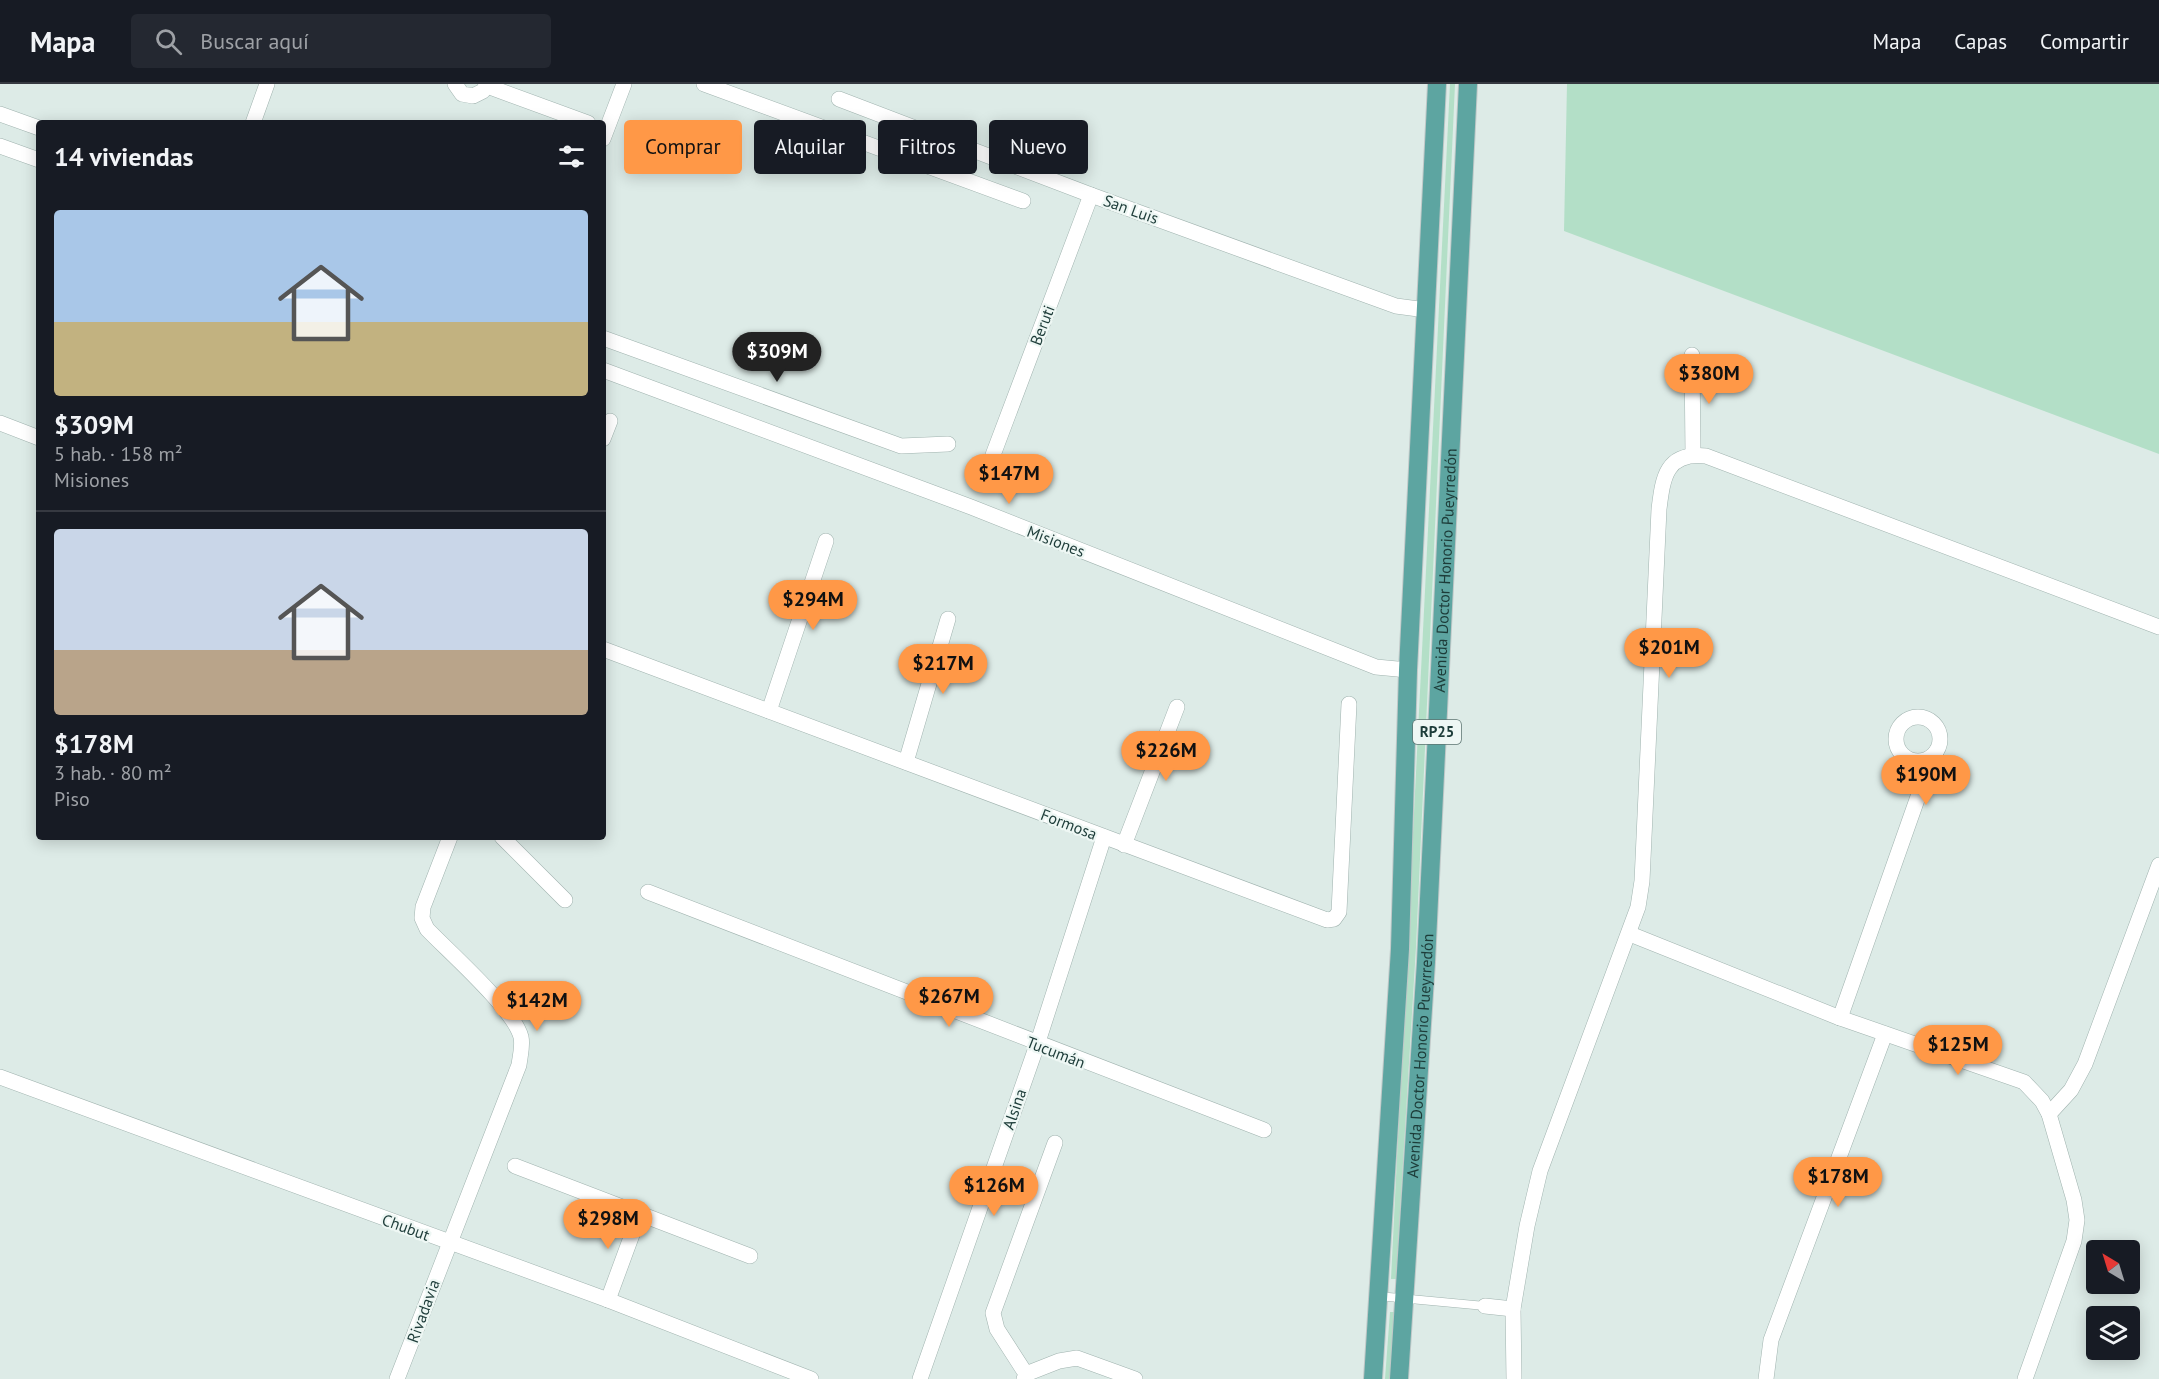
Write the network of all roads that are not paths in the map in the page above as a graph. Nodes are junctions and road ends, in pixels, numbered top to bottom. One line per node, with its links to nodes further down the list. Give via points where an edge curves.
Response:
1 (267, 84): 10 (street)
2 (455, 84): 7 (street, via 462,94 473,96)
3 (624, 84): 13 (street)
4 (704, 84): 17 (street)
5 (1437, 84): 18 (main road, Avenida Doctor Honorio Pueyrredón / RP25)
6 (1468, 84): 61 (main road, Avenida Doctor Honorio Pueyrredón / RP25)
7 (487, 85): 11 (street)
8 (839, 99): 16 (street, San Luis)
9 (0, 114): 12 (street)
10 (254, 120)
11 (580, 120)
12 (36, 127)
13 (606, 127)
14 (0, 146): 15 (street)
15 (36, 159)
16 (1091, 195): 18 (street, San Luis, via 1396,306); 27 (street, Beruti)
17 (1023, 201)
18 (1426, 310): 33 (main road, Avenida Doctor Honorio Pueyrredón / RP25)
19 (606, 339): 26 (street, via 902,446)
20 (1692, 355): 28 (street)
21 (606, 371): 33 (street, Misiones, via 982,512 1376,667)
22 (610, 421): 24 (street)
23 (0, 423): 25 (street)
24 (606, 431)
25 (36, 437)
26 (948, 444)
27 (993, 455)
28 (1693, 455): 31 (street, via 1706,456); 48 (street, via 1671,465 1663,479 1642,881)
29 (826, 541): 36 (street)
30 (948, 619): 39 (street)
31 (2159, 627)
32 (606, 650): 36 (street, Formosa)
33 (1408, 670): 60 (main road, Avenida Doctor Honorio Pueyrredón / RP25, via 1400,949)
34 (1349, 704): 44 (street, Formosa, via 1339,912 1334,919 1327,920)
35 (1177, 707): 44 (street)
36 (769, 711): 39 (street, Formosa)
37 (1936, 752): 38 (street, via 1925,760); 38 (street, via 1939,731 1929,720 1915,717 1902,724 1896,737 1899,751); 40 (street)
38 (1910, 760): 40 (street)
39 (906, 762): 41 (street, Formosa)
40 (1920, 790): 49 (street)
41 (1104, 837): 44 (street, Formosa); 51 (street, Alsina)
42 (449, 840): 58 (street, Rivadavia, via 422,918 427,929 507,1012 522,1048 519,1065)
43 (505, 840): 47 (street)
44 (1124, 845)
45 (2159, 865): 53 (street, via 2085,1064 2072,1090)
46 (648, 892): 51 (street, Tucumán)
47 (565, 900)
48 (1630, 934): 49 (street); 64 (street, via 1607,986 1540,1171)
49 (1840, 1018): 50 (street)
50 (1885, 1034): 53 (street, via 2024,1082); 73 (street, via 1771,1340)
51 (1037, 1045): 54 (street, Tucumán); 68 (street, Alsina)
52 (0, 1077): 58 (street, Chubut)
53 (2049, 1114): 74 (street, via 2077,1220 2074,1241)
54 (1264, 1130)
55 (1055, 1143): 65 (street, via 993,1313 997,1329)
56 (515, 1166): 57 (street)
57 (640, 1213): 59 (street); 62 (street)
58 (448, 1242): 62 (street, Chubut); 66 (street, Rivadavia)
59 (750, 1256)
60 (1378, 1296): 61 (lane); 70 (main road, Avenida Doctor Honorio Pueyrredón / RP25)
61 (1406, 1298): 63 (lane); 71 (main road, Avenida Doctor Honorio Pueyrredón / RP25)
62 (608, 1300): 67 (street, Chubut)
63 (1485, 1306): 64 (street)
64 (1513, 1309): 72 (street)
65 (1025, 1376): 69 (street, via 1059,1361 1077,1358)
66 (397, 1379)
67 (811, 1379)
68 (920, 1379)
69 (1135, 1379)
70 (1373, 1379)
71 (1399, 1379)
72 (1514, 1379)
73 (1766, 1379)
74 (2025, 1379)

